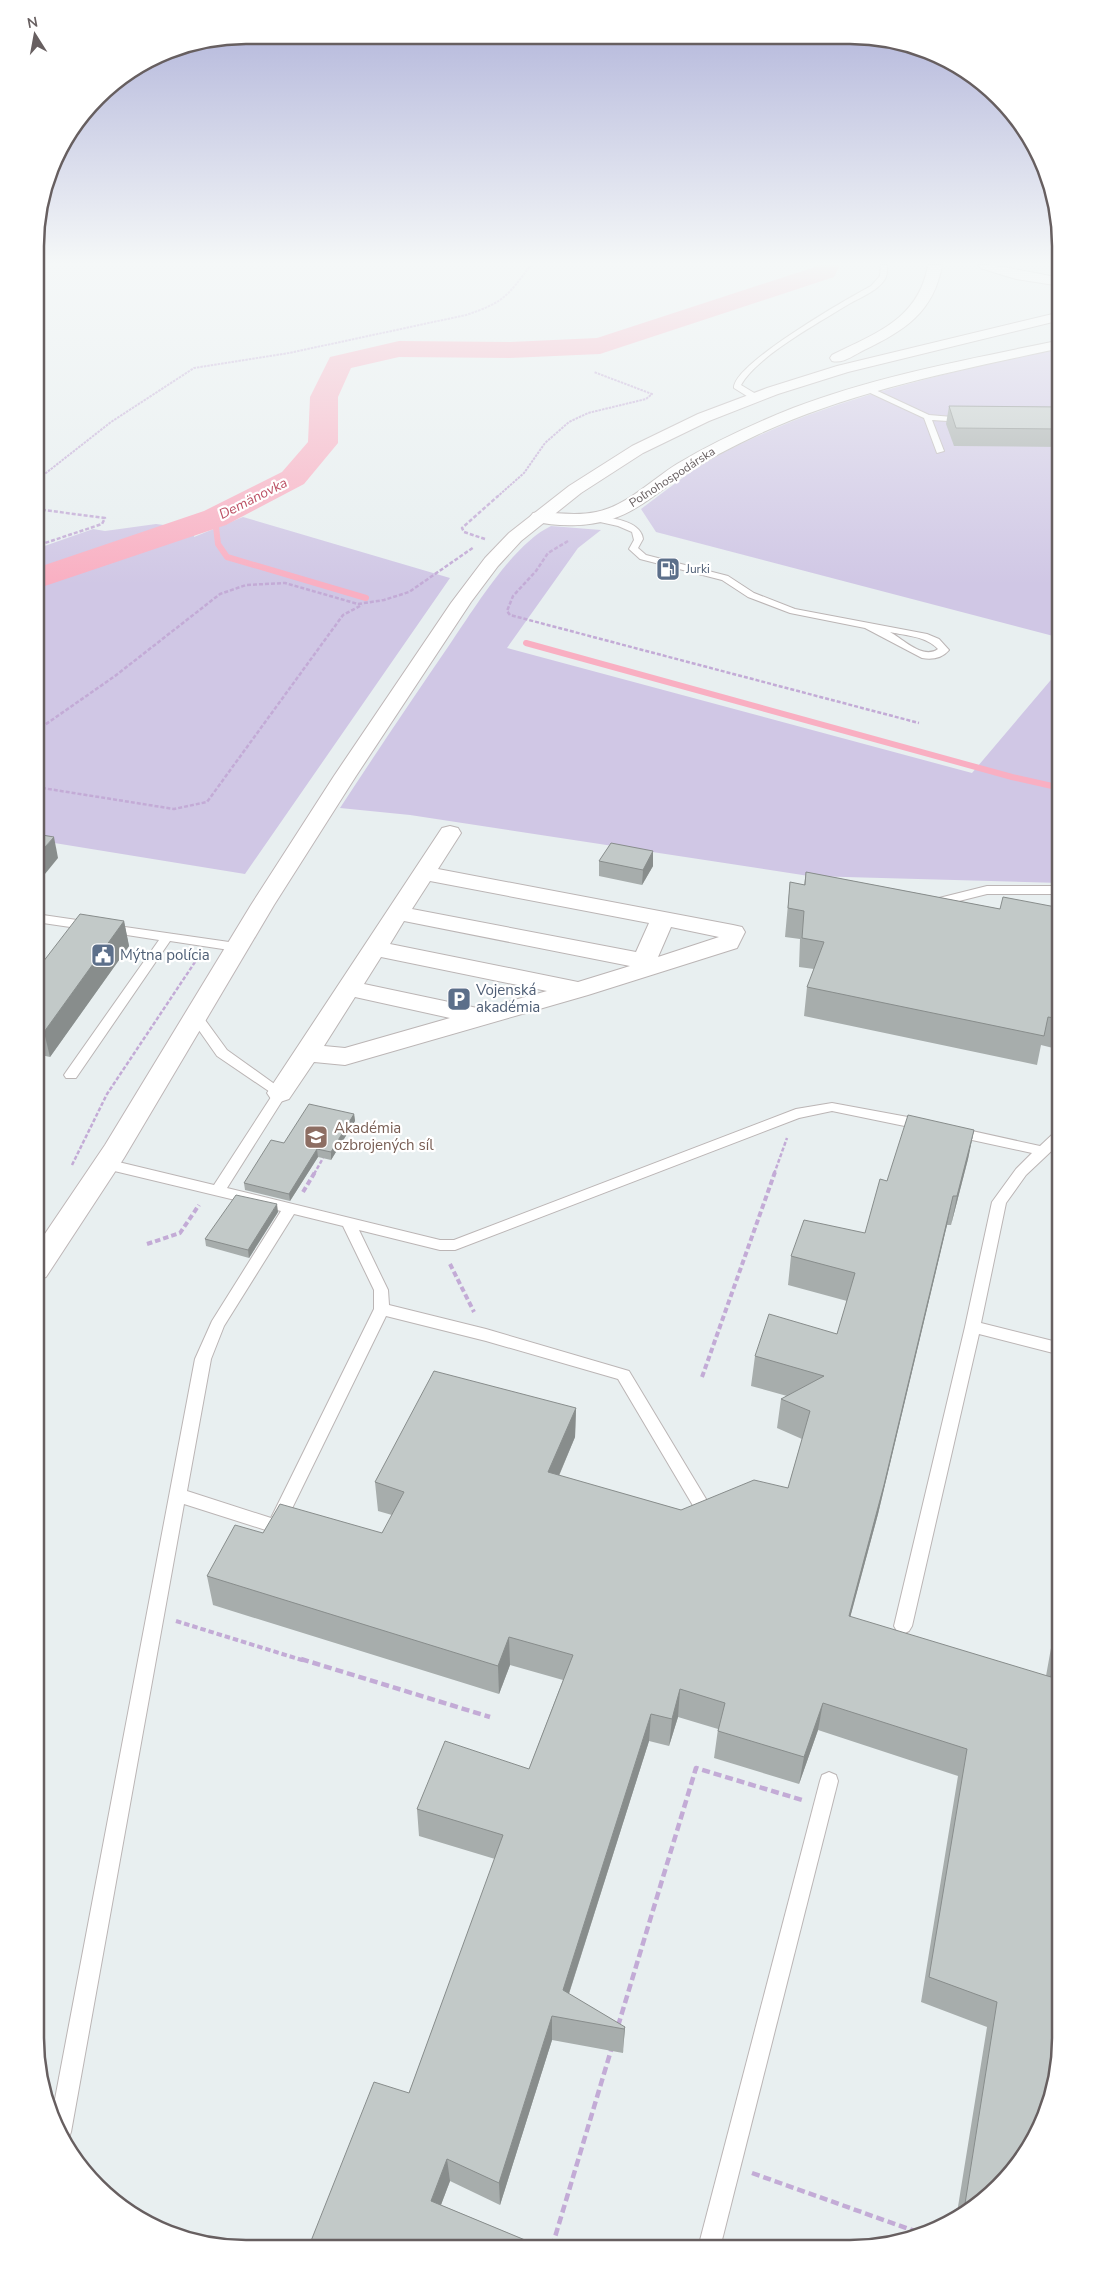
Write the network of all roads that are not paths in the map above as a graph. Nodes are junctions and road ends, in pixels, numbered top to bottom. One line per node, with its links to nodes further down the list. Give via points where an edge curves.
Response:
1 (745, 372): 7 (lane, via 737,386)
2 (810, 372): 5 (main road)
3 (833, 372): 5 (main road)
4 (941, 372): 6 (main road, Poľnohospodárska)
5 (782, 386): 7 (main road)
6 (869, 388): 8 (lane); 12 (main road, Poľnohospodárska, via 736,439 679,470 632,504)
7 (753, 396): 11 (main road, via 651,442 585,483)
8 (928, 417): 9 (lane); 10 (lane)
9 (971, 420)
10 (940, 451)
11 (539, 517): 12 (main road, Poľnohospodárska); 24 (main road, via 494,559 458,607 292,856)
12 (599, 519): 13 (lane, via 637,531 639,541 633,549 643,557 724,578 751,595 793,611)
13 (870, 628): 13 (lane, via 924,636 936,641 944,650 933,656 916,653)
14 (450, 834): 15 (main road)
15 (424, 872): 18 (main road); 19 (main road)
16 (1052, 890): 17 (lane, via 987,890)
17 (920, 906)
18 (398, 913): 25 (main road); 26 (main road)
19 (663, 918): 26 (main road); 26 (main road, via 733,932 728,943)
20 (44, 919): 21 (lane)
21 (77, 924)
22 (118, 930): 23 (lane)
23 (166, 938): 24 (lane); 32 (lane)
24 (236, 947): 29 (main road)
25 (374, 948): 27 (main road); 28 (main road)
26 (643, 965): 28 (main road)
27 (348, 988): 30 (main road); 31 (main road)
28 (579, 990): 30 (main road)
29 (195, 1016): 33 (lane, via 222,1053); 36 (main road)
30 (484, 1017): 31 (main road, via 344,1057)
31 (305, 1052): 33 (main road)
32 (71, 1075)
33 (280, 1093): 37 (lane)
34 (1052, 1143): 35 (lane)
35 (1044, 1151): 39 (lane, via 832,1107 796,1114 468,1242 440,1245); 42 (lane, via 1021,1172 999,1202)
36 (106, 1164): 37 (lane); 40 (main road)
37 (214, 1188): 38 (lane)
38 (290, 1208): 39 (lane); 44 (lane, via 208,1343)
39 (348, 1222): 41 (lane, via 381,1290)
40 (44, 1258)
41 (382, 1309): 44 (lane, via 275,1526); 45 (lane, via 623,1375)
42 (973, 1327): 43 (lane); 46 (lane)
43 (1052, 1347)
44 (177, 1496): 48 (lane)
45 (701, 1504)
46 (903, 1626)
47 (829, 1781): 49 (lane)
48 (62, 2122)
49 (711, 2240)

